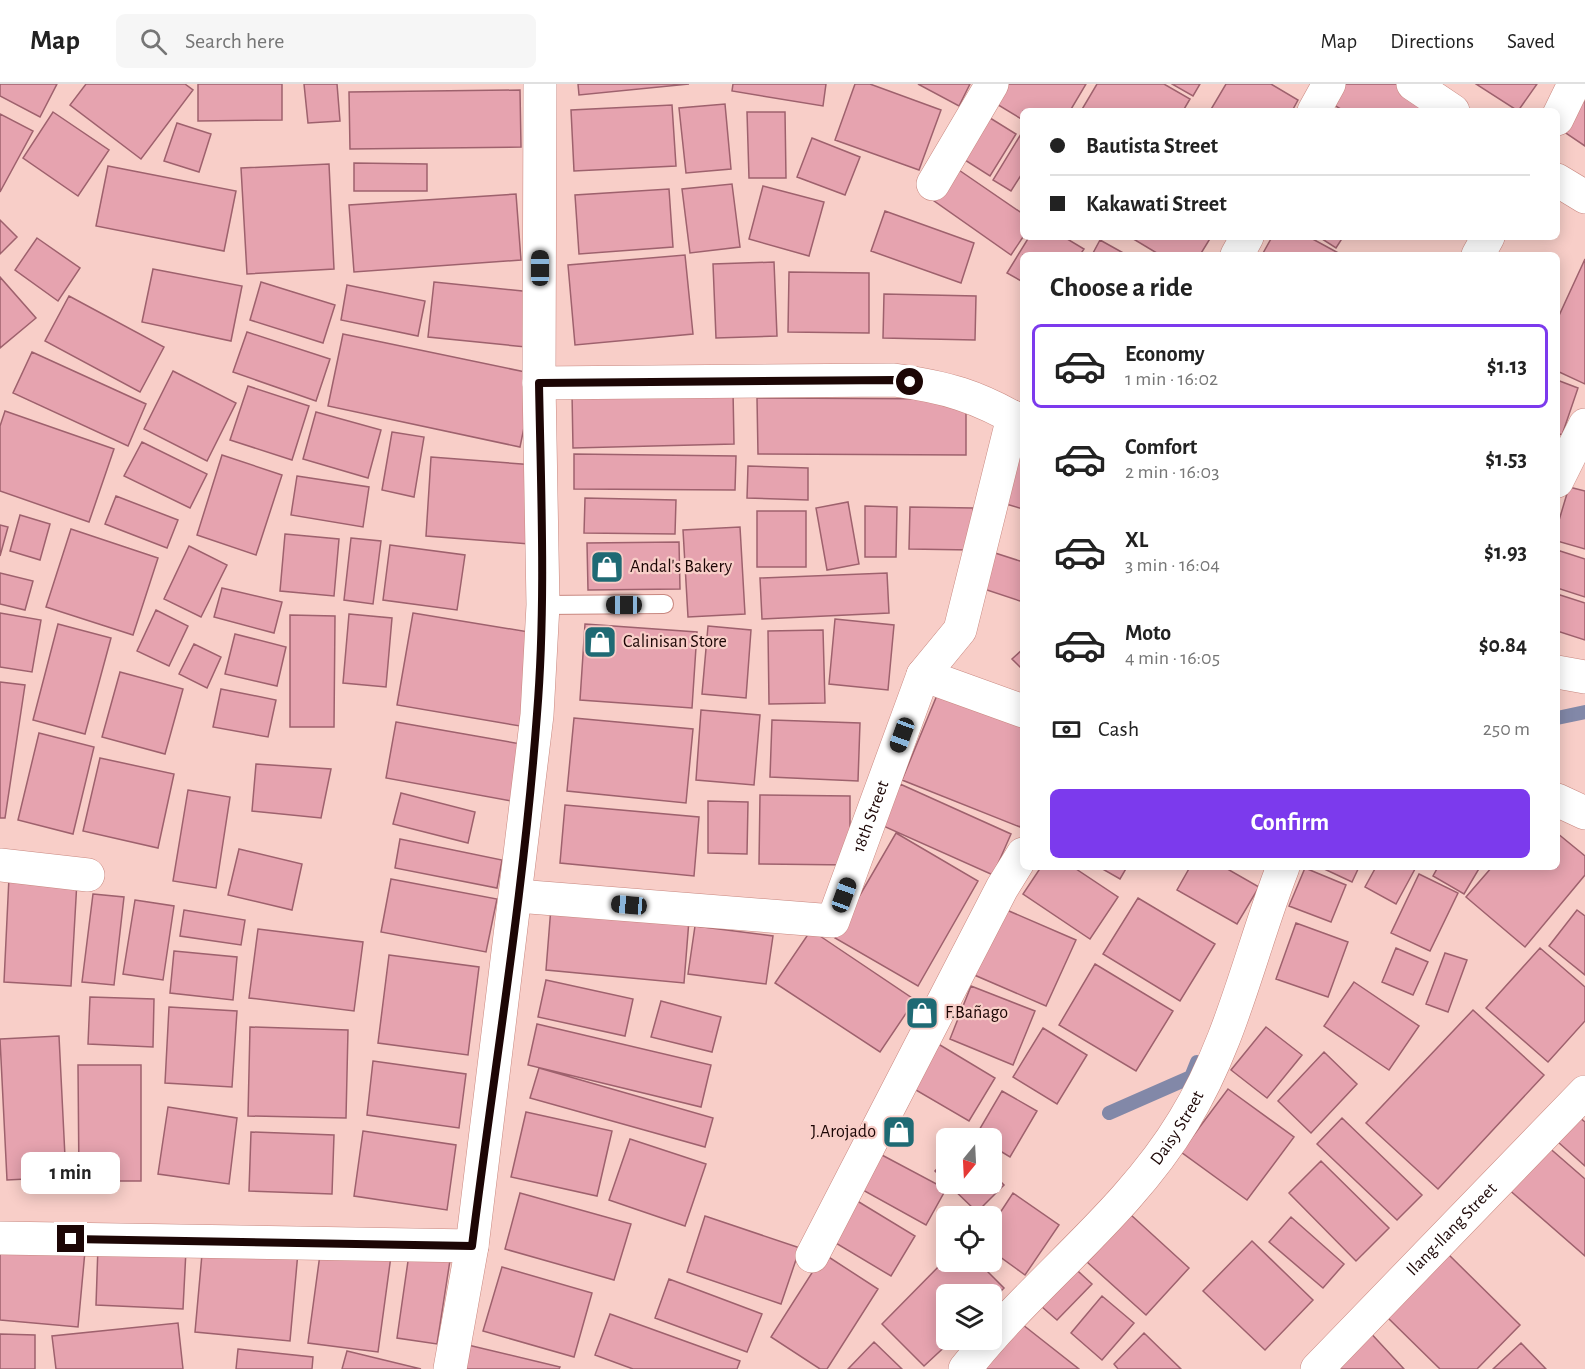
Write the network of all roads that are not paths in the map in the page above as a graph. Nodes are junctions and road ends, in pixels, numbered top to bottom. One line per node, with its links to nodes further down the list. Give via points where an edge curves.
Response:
1 (540, 84): 12 (street)
2 (992, 84): 10 (street)
3 (1329, 84): 6 (street)
4 (1413, 84): 7 (street)
5 (1574, 84): 8 (street)
6 (1316, 108)
7 (1449, 108)
8 (1560, 113)
9 (1560, 182): 11 (street)
10 (933, 184)
11 (1585, 197)
12 (539, 383): 13 (street, via 894,380 943,387); 17 (street)
13 (1018, 420): 19 (street, 18th Street, via 960,630)
14 (1585, 425): 15 (street)
15 (1560, 474)
16 (664, 604): 17 (lane)
17 (543, 605): 28 (street, via 537,715)
18 (1560, 673): 20 (street)
19 (923, 675): 21 (street); 28 (street, 18th Street, via 833,921)
20 (1585, 677)
21 (1020, 710)
22 (1560, 801): 23 (street)
23 (1585, 813)
24 (1020, 859): 32 (street)
25 (0, 865): 27 (street)
26 (1282, 870): 34 (street, Daisy Street, via 1225,1039 1183,1122 1138,1182)
27 (88, 875)
28 (517, 896): 31 (street)
29 (1585, 1092): 35 (street, Ilang-Ilang Street)
30 (0, 1238): 31 (street)
31 (472, 1246): 33 (street)
32 (812, 1256)
33 (450, 1369)
34 (965, 1369)
35 (1317, 1369)

